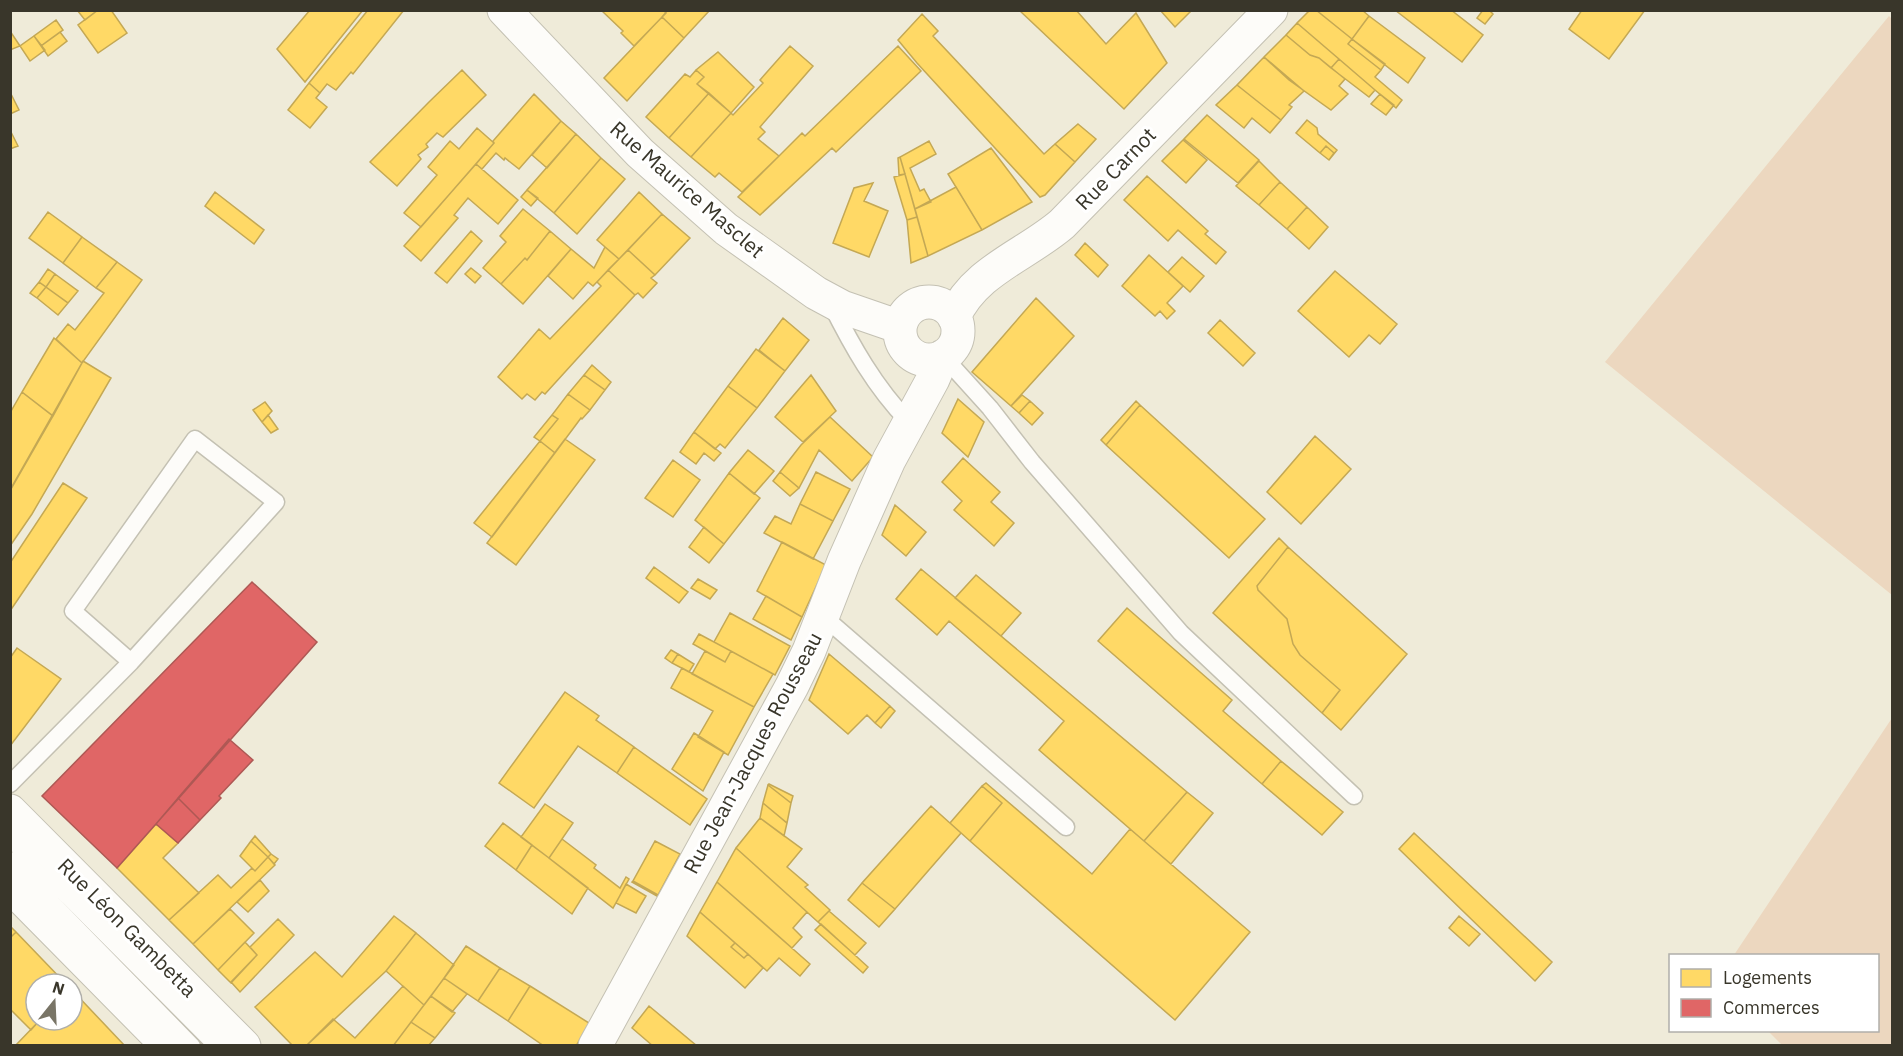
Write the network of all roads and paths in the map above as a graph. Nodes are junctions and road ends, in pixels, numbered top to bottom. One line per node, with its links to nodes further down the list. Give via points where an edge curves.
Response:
1 (504, 10): 3 (street, Rue Maurice Masclet, via 610,123 673,183 755,252)
2 (1270, 10): 4 (street, Rue Carnot, via 1062,224 984,277 968,293)
3 (829, 300): 5 (street, Rue Maurice Masclet); 7 (lane, via 869,372)
4 (954, 317): 5 (street, via 941,304 923,303 908,311); 6 (street, via 957,338)
5 (900, 327): 6 (street, via 904,345 913,354 926,359)
6 (943, 356): 7 (street, Rue Jean-Jacques Rousseau); 11 (lane, via 1181,633)
7 (908, 421): 8 (street, Rue Jean-Jacques Rousseau, via 848,552)
8 (824, 617): 13 (lane); 21 (street, Rue Jean-Jacques Rousseau, via 792,686)
9 (131, 662): 9 (lane, via 276,502 195,439 73,611); 10 (lane)
10 (10, 784)
11 (1354, 796)
12 (10, 811): 20 (street, Rue Léon Gambetta)
13 (1066, 827)
14 (10, 838): 19 (lane)
15 (10, 860): 18 (lane)
16 (10, 886): 17 (street)
17 (168, 1046)
18 (192, 1046)
19 (217, 1046)
20 (244, 1046)
21 (595, 1046)

